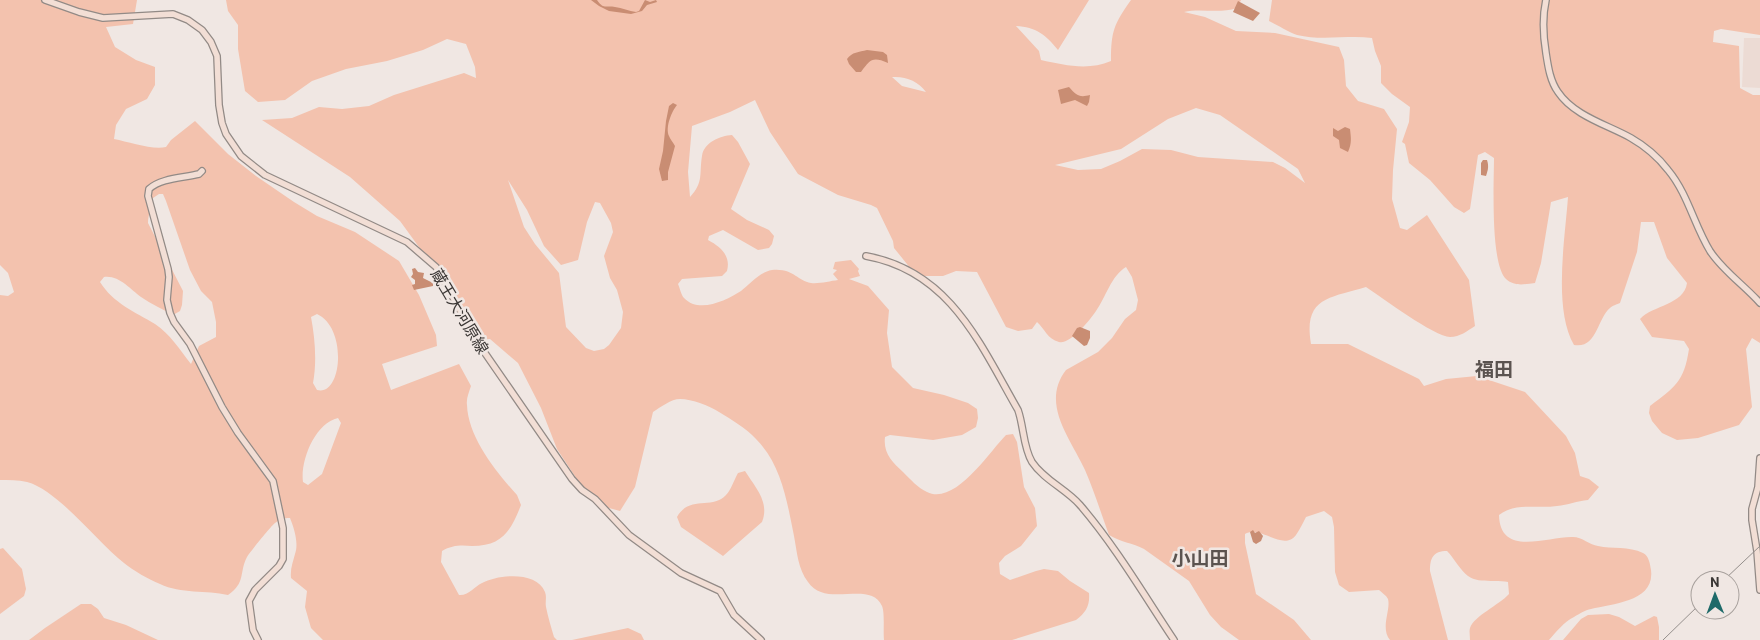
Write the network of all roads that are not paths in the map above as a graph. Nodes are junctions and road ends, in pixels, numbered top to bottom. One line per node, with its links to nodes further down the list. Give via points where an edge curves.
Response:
1 (45, 0): 9 (street, 蔵王大河原線, via 102,18 173,14 202,30 217,56 222,123 241,156 265,175 407,242 436,267 478,342 572,479 628,535 681,573 720,591 732,611)
2 (1546, 0): 5 (street, via 1543,30 1549,68 1558,93 1579,111 1632,139 1658,159 1677,182 1716,260)
3 (202, 171): 8 (street, via 153,186 148,196 170,277 167,300 170,313 230,420 273,481 282,528 283,559 249,601 253,630)
4 (866, 256): 10 (street, via 909,270 934,286 957,309 1018,410 1033,462 1079,504)
5 (1760, 302)
6 (1760, 458): 7 (street, via 1752,520)
7 (1760, 590)
8 (258, 640)
9 (761, 640)
10 (1174, 640)

